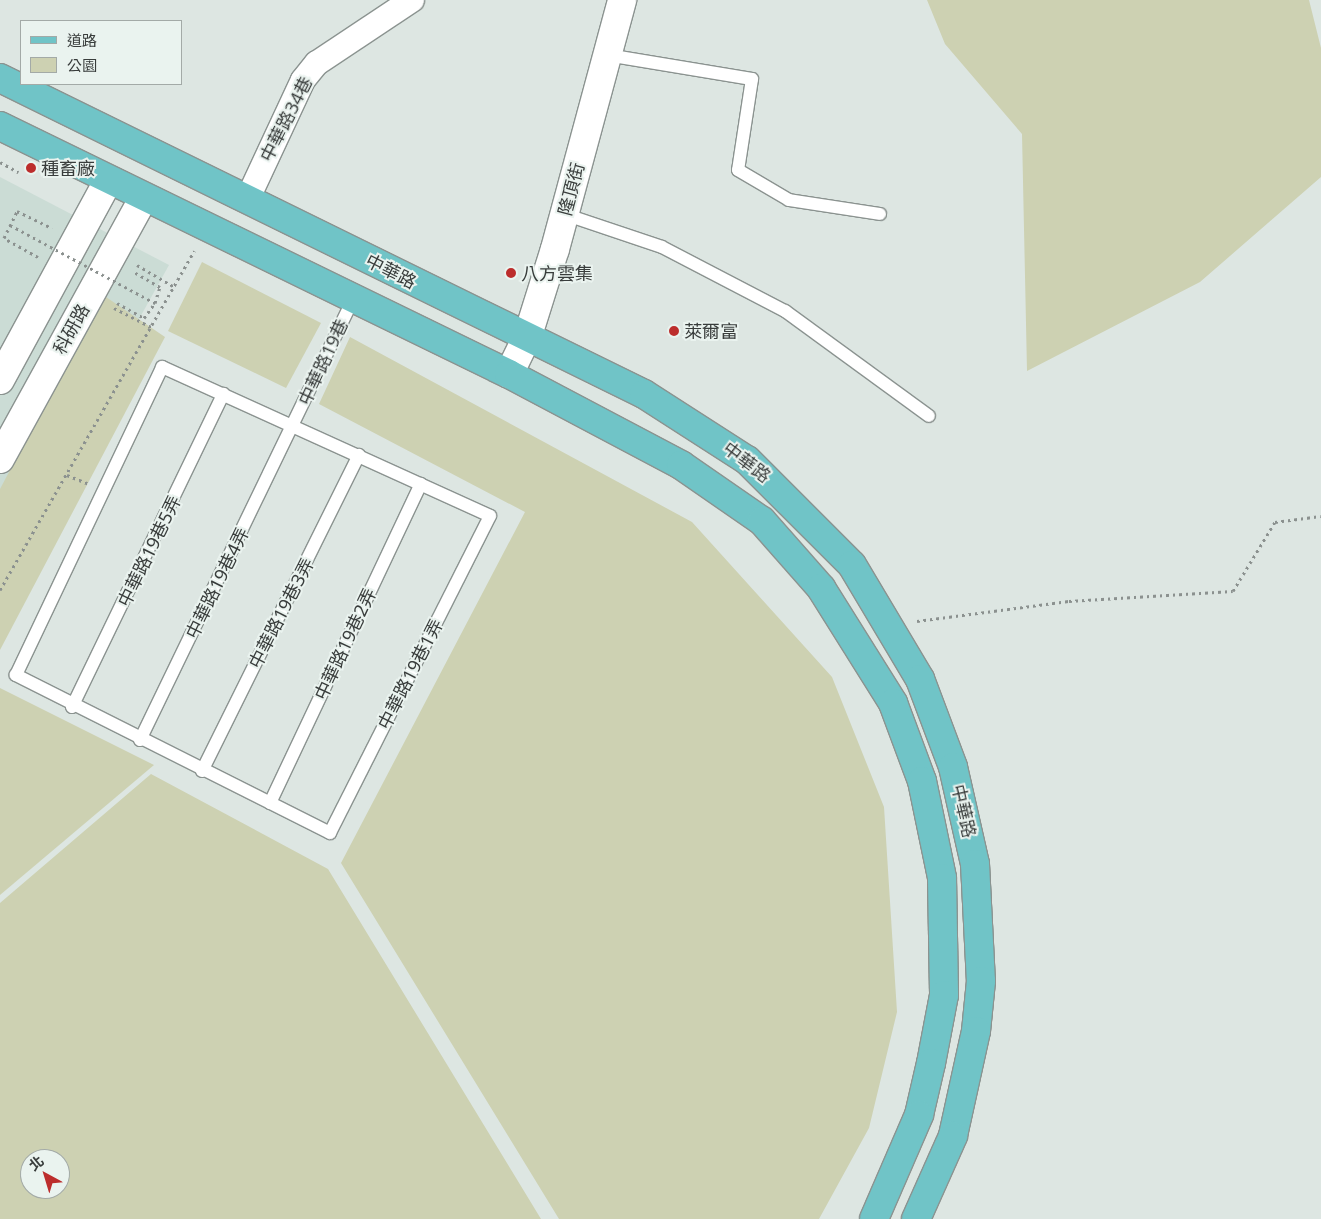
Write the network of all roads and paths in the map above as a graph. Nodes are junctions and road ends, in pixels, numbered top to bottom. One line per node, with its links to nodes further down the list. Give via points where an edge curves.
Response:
1 (412, 0): 9 (street, 中華路34巷, via 317,63 303,80)
2 (622, 0): 3 (street, 隆頂街)
3 (607, 55): 11 (street, 隆頂街); 12 (lane, via 752,79 738,170 789,200)
4 (0, 78): 9 (main road, 中華路)
5 (0, 126): 8 (main road, 中華路)
6 (0, 162): 7 (path)
7 (18, 172)
8 (108, 181): 10 (main road, 中華路); 27 (street)
9 (248, 198): 25 (main road, 中華路, via 461,307)
10 (143, 199): 20 (main road, 中華路); 31 (street, 科研路)
11 (564, 214): 25 (street, 隆頂街); 29 (lane, via 662,247 785,311)
12 (880, 214)
13 (10, 225): 14 (path, via 17,211); 16 (path, via 4,238); 22 (path, bridge)
14 (61, 233)
15 (194, 251): 19 (path)
16 (43, 259)
17 (132, 262): 19 (path)
18 (128, 268): 22 (path, via 160,287)
19 (173, 286): 24 (path)
20 (353, 299): 26 (main road, 中華路); 30 (lane, 中華路19巷)
21 (111, 300): 22 (path, via 144,318)
22 (155, 303)
23 (109, 305): 24 (path)
24 (151, 327): 35 (path)
25 (528, 335): 26 (street, 隆頂街); 36 (main road, 中華路, via 644,394 748,460 836,545)
26 (509, 374): 41 (main road, 中華路, via 681,465 762,521 821,588 893,703 922,781 942,878 944,995 919,1115)
27 (0, 380)
28 (223, 394): 30 (lane); 37 (lane, 中華路19巷5弄); 37 (lane, via 162,367 16,675)
29 (929, 416)
30 (293, 425): 32 (lane); 38 (lane, 中華路19巷4弄)
31 (3, 447)
32 (360, 455): 33 (lane); 39 (lane, 中華路19巷3弄)
33 (421, 484): 40 (lane, 中華路19巷2弄); 40 (lane, 中華路19巷1弄, via 490,516 330,833)
34 (1321, 516): 36 (path, via 1275,522 1233,591 1069,601)
35 (0, 590)
36 (892, 624): 42 (main road, 中華路, via 920,678 953,767 975,864 980,926 981,981 968,1080 953,1136)
37 (72, 707): 38 (lane)
38 (140, 740): 39 (lane)
39 (202, 771): 40 (lane)
40 (270, 803)
41 (874, 1219)
42 (916, 1219)

